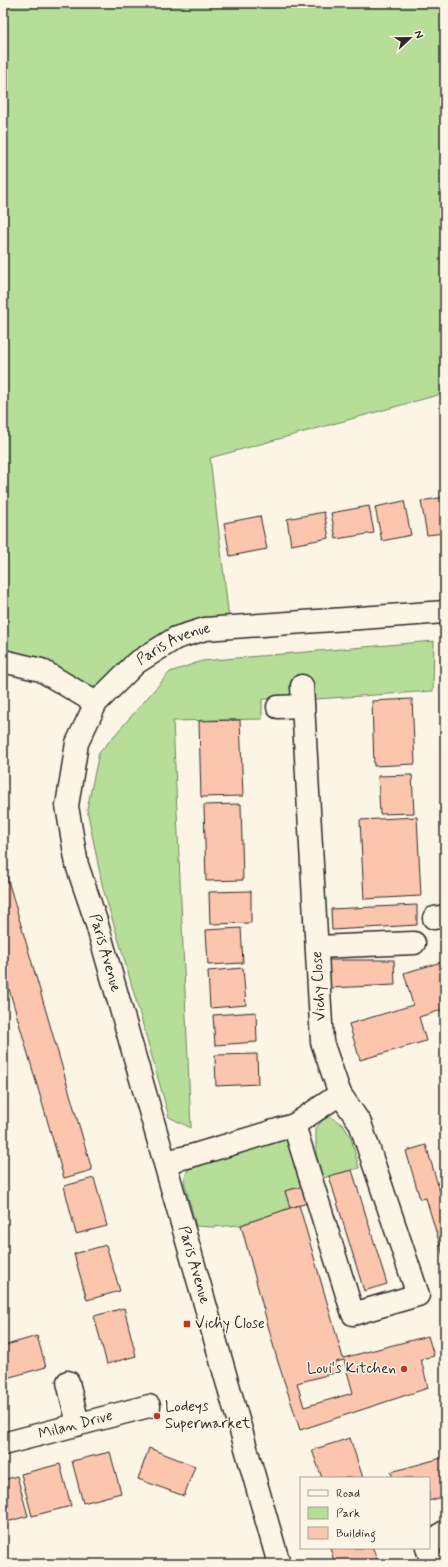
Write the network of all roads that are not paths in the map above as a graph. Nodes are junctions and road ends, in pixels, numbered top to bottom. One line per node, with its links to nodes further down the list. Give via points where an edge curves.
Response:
1 (445, 612): 3 (street, Paris Avenue, via 205,629 176,638 136,664)
2 (3, 661): 3 (street, via 41,670)
3 (96, 703): 9 (street, Paris Avenue, via 77,743 67,806 77,865 96,921)
4 (278, 707): 6 (street, Vichy Close, via 303,696)
5 (414, 943): 6 (street)
6 (317, 947): 7 (street, Vichy Close, via 322,1042)
7 (340, 1094): 8 (street); 8 (street, Vichy Close, via 360,1123 418,1295 353,1314)
8 (294, 1125): 9 (street)
9 (164, 1162): 15 (street, Paris Avenue)
10 (68, 1382): 12 (street)
11 (149, 1406): 12 (street, Milan Drive)
12 (78, 1424): 13 (street, Milan Drive)
13 (3, 1444)
14 (427, 1549): 16 (street)
15 (279, 1564)
16 (433, 1564)

